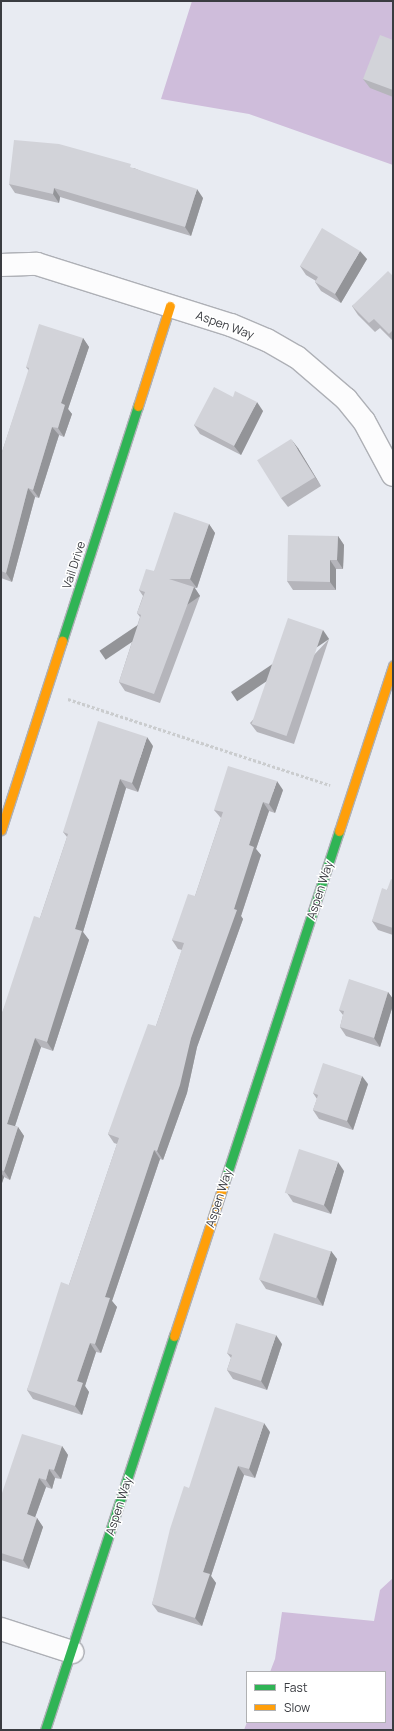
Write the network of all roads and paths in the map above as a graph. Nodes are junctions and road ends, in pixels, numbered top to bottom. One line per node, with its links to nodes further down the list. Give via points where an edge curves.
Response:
1 (1, 265): 2 (street, Aspen Way, via 36,264)
2 (170, 306): 3 (street, Aspen Way, via 231,325 297,356 326,380 364,421); 7 (street, Vail Drive)
3 (393, 474)
4 (393, 666): 9 (street, Aspen Way)
5 (62, 698): 6 (path)
6 (336, 787)
7 (1, 830)
8 (1, 1629): 9 (street)
9 (72, 1652): 10 (street, Aspen Way)
10 (45, 1730)

